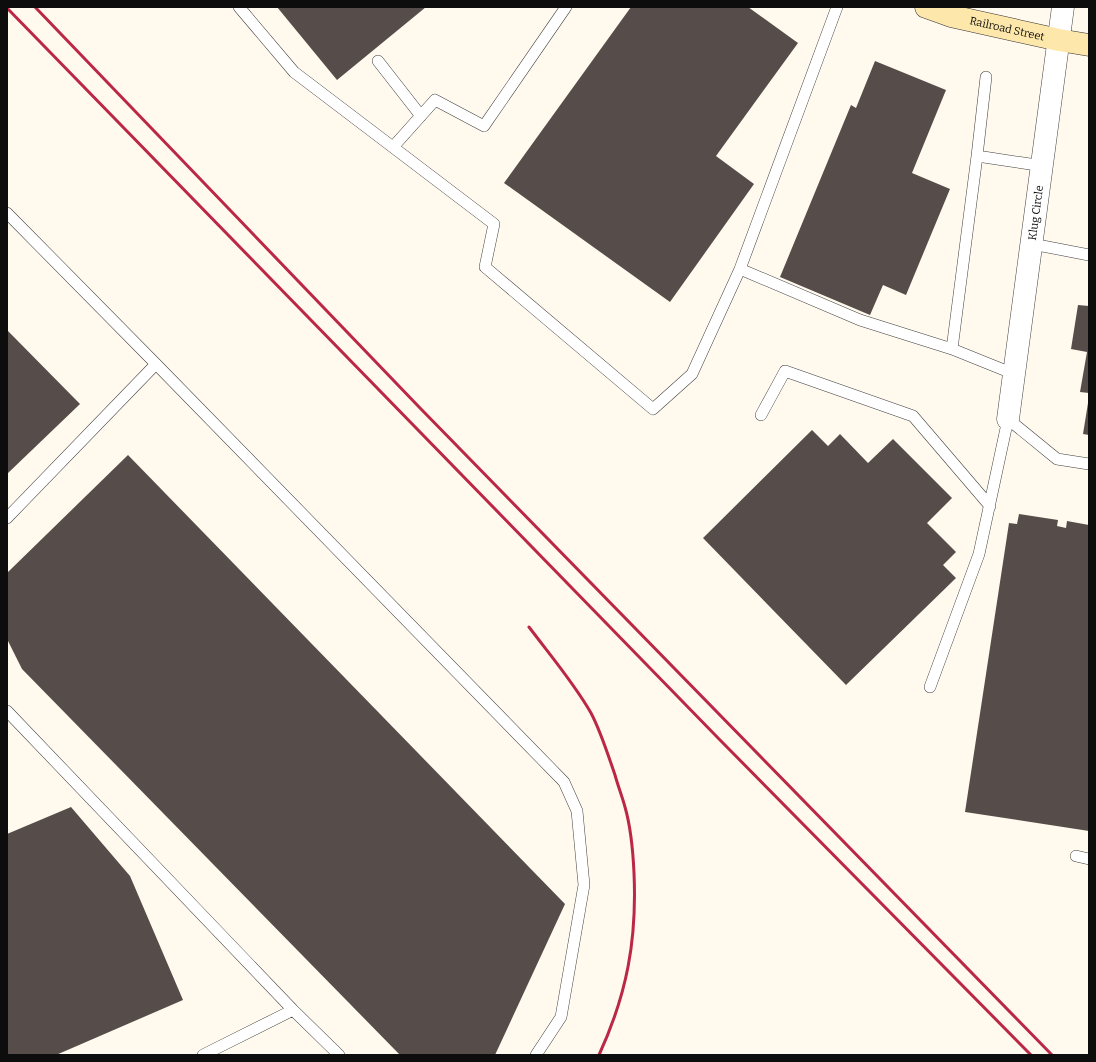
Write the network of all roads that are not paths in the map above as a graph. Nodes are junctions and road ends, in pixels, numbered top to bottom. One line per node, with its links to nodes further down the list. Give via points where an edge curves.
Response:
1 (239, 7): 11 (lane, via 294,72)
2 (566, 7): 10 (lane, via 484,126 435,100)
3 (837, 7): 17 (lane)
4 (926, 7): 6 (main road, Railroad Street, via 951,16)
5 (1064, 7): 6 (street, Klug Circle)
6 (1059, 40): 7 (main road, Railroad Street); 13 (street, Klug Circle)
7 (1089, 45)
8 (378, 61): 10 (lane)
9 (986, 77): 12 (lane)
10 (421, 116): 11 (lane)
11 (393, 147): 17 (lane, via 494,224 486,267 653,409 692,374)
12 (977, 156): 13 (lane); 18 (lane)
13 (1042, 166): 15 (street, Klug Circle)
14 (7, 213): 19 (lane)
15 (1032, 244): 16 (lane); 20 (street, Klug Circle)
16 (1089, 255)
17 (740, 270): 18 (lane, via 860,320)
18 (952, 349): 20 (lane)
19 (156, 364): 25 (lane); 33 (lane, via 564,782 577,811 584,885 561,1018)
20 (1014, 374): 22 (street, Klug Circle)
21 (761, 414): 24 (lane, via 785,371 913,416)
22 (1008, 419): 23 (lane, via 1057,460); 24 (lane)
23 (1089, 464)
24 (990, 506): 26 (lane, via 979,554)
25 (7, 518)
26 (930, 687)
27 (9, 717): 30 (lane)
28 (1076, 856): 29 (lane)
29 (1089, 859)
30 (293, 1010): 31 (lane); 32 (lane)
31 (203, 1055)
32 (339, 1055)
33 (536, 1055)

